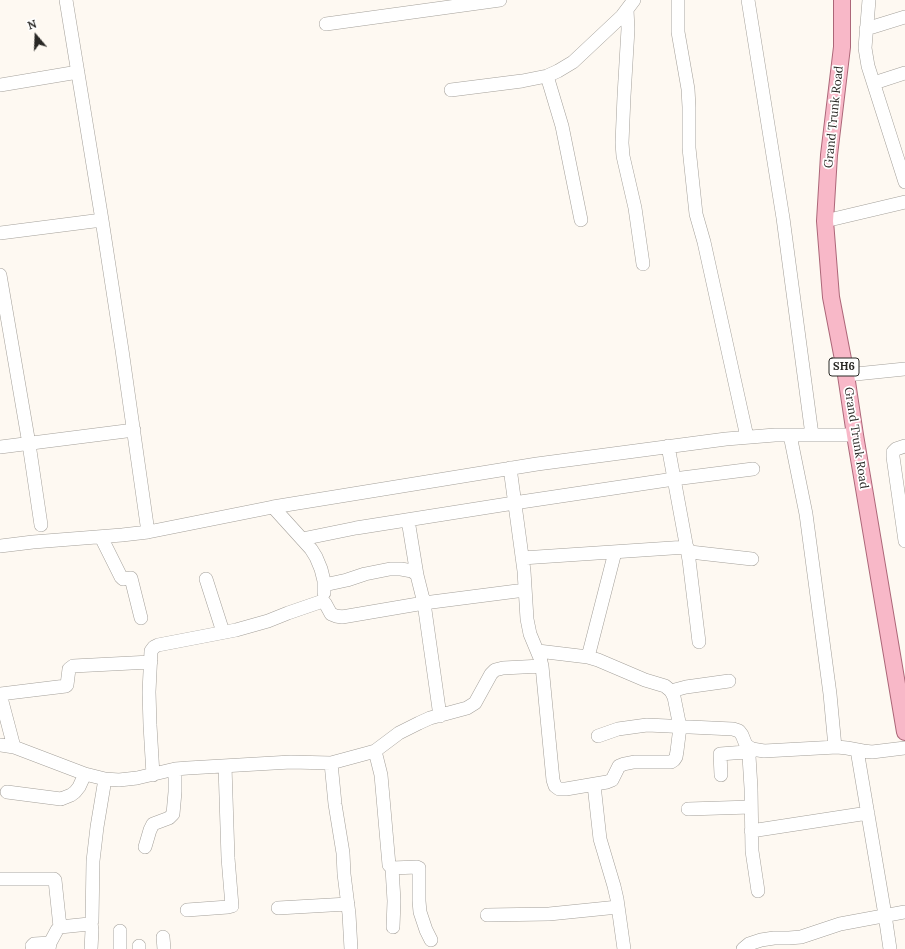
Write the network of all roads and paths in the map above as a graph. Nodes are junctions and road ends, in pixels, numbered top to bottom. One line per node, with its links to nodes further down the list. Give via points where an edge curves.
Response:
1 (66, 0): 11 (street)
2 (500, 0): 9 (street)
3 (678, 0): 31 (street, via 678,32 688,89 689,148 696,214)
4 (748, 0): 29 (street, via 783,218)
5 (842, 0): 21 (main road, Grand Trunk Road / SH6, via 842,47 829,155)
6 (869, 0): 10 (street)
7 (630, 5): 13 (street, via 622,16 573,62); 23 (street, via 622,143)
8 (905, 17): 10 (street)
9 (326, 24)
10 (866, 29): 14 (street, via 865,52)
11 (78, 72): 15 (street); 19 (street)
12 (905, 73): 14 (street)
13 (547, 76): 16 (street); 20 (street, via 562,126)
14 (874, 84): 17 (street)
15 (0, 85)
16 (451, 90)
17 (905, 182)
18 (905, 202): 21 (street)
19 (102, 220): 22 (street); 27 (street)
20 (581, 220)
21 (825, 221): 26 (main road, Grand Trunk Road / SH6, via 831,298)
22 (0, 233)
23 (643, 264)
24 (0, 275): 32 (street)
25 (905, 369): 26 (street)
26 (846, 375): 30 (main road, Grand Trunk Road / SH6)
27 (134, 430): 32 (street); 44 (street)
28 (790, 435): 29 (street); 31 (street); 75 (street, via 806,514)
29 (812, 435): 30 (street)
30 (855, 435): 71 (main road, Grand Trunk Road / SH6)
31 (747, 437): 33 (street)
32 (29, 444): 35 (street); 43 (street)
33 (668, 446): 36 (street); 38 (street)
34 (905, 446): 42 (street, via 896,449 893,457)
35 (0, 447)
36 (510, 468): 39 (street); 40 (street)
37 (753, 469): 38 (street)
38 (674, 479): 39 (street); 49 (street)
39 (514, 503): 41 (street); 51 (street)
40 (273, 507): 44 (street); 46 (street)
41 (408, 520): 46 (street); 53 (street)
42 (903, 521): 47 (street)
43 (41, 525)
44 (148, 532): 45 (street)
45 (102, 537): 48 (street); 59 (street, via 121,577 131,578)
46 (302, 539): 55 (street, via 316,557)
47 (905, 541)
48 (0, 546)
49 (687, 548): 50 (street); 52 (street, via 690,552); 61 (street)
50 (616, 552): 51 (street); 63 (street)
51 (522, 558): 56 (street)
52 (752, 559)
53 (417, 575): 55 (street, via 412,571 390,569); 58 (street)
54 (206, 579): 60 (street)
55 (324, 585): 57 (street)
56 (525, 590): 58 (street); 62 (street, via 530,634)
57 (325, 603): 58 (street, via 331,614 342,617); 60 (street, via 320,602 268,621)
58 (424, 603): 69 (street)
59 (141, 618)
60 (223, 632): 64 (street, via 158,645 151,651)
61 (699, 642)
62 (538, 651): 63 (street); 65 (street)
63 (588, 658): 67 (street, via 665,686)
64 (151, 662): 68 (street, via 73,666 69,669 66,686); 84 (street, via 149,699)
65 (542, 666): 69 (street, via 496,670 491,674 475,703); 87 (street, via 555,786 566,789)
66 (729, 681): 67 (street)
67 (671, 691): 70 (street)
68 (0, 694): 74 (street)
69 (440, 716): 79 (street, via 418,723)
70 (680, 727): 72 (street, via 647,725 618,729); 76 (street, via 733,729 739,731); 87 (street, via 676,758 671,762 624,764 619,766 612,780)
71 (905, 732)
72 (598, 736)
73 (0, 745): 74 (street)
74 (14, 747): 83 (street)
75 (835, 747): 76 (street, via 764,751); 78 (street)
76 (750, 748): 85 (street, via 746,752 720,754); 89 (street)
77 (905, 748): 78 (street, via 872,752)
78 (857, 750): 91 (street)
79 (375, 751): 80 (street); 94 (street, via 382,776 389,864)
80 (330, 763): 81 (street, via 291,762); 97 (street, via 343,848)
81 (225, 766): 82 (street); 100 (street, via 232,906)
82 (175, 769): 84 (street); 93 (street, via 173,814 154,824)
83 (85, 774): 86 (street); 88 (street, via 75,792 61,799)
84 (153, 775): 86 (street, via 119,780)
85 (721, 775)
86 (104, 779): 104 (street, via 93,861)
87 (594, 784): 98 (street, via 600,839)
88 (7, 792)
89 (751, 807): 90 (street); 92 (street)
90 (688, 809)
91 (868, 813): 92 (street); 103 (street)
92 (751, 831): 96 (street)
93 (145, 847)
94 (392, 868): 106 (street); 108 (street, via 419,868 420,912)
95 (0, 879): 105 (street, via 54,878)
96 (758, 891)
97 (348, 904): 99 (street); 113 (street)
98 (618, 907): 102 (street, via 549,914); 114 (street)
99 (278, 908)
100 (186, 910)
101 (905, 912): 103 (street)
102 (487, 915)
103 (885, 915): 115 (street, via 840,924 801,937 761,940); 116 (street)
104 (91, 923): 105 (street); 111 (street)
105 (60, 927): 109 (street)
106 (393, 927)
107 (120, 931): 112 (street)
108 (431, 940)
109 (49, 946): 110 (street, via 34,944)
110 (33, 949)
111 (91, 949)
112 (120, 949)
113 (351, 949)
114 (624, 949)
115 (743, 949)
116 (890, 949)

